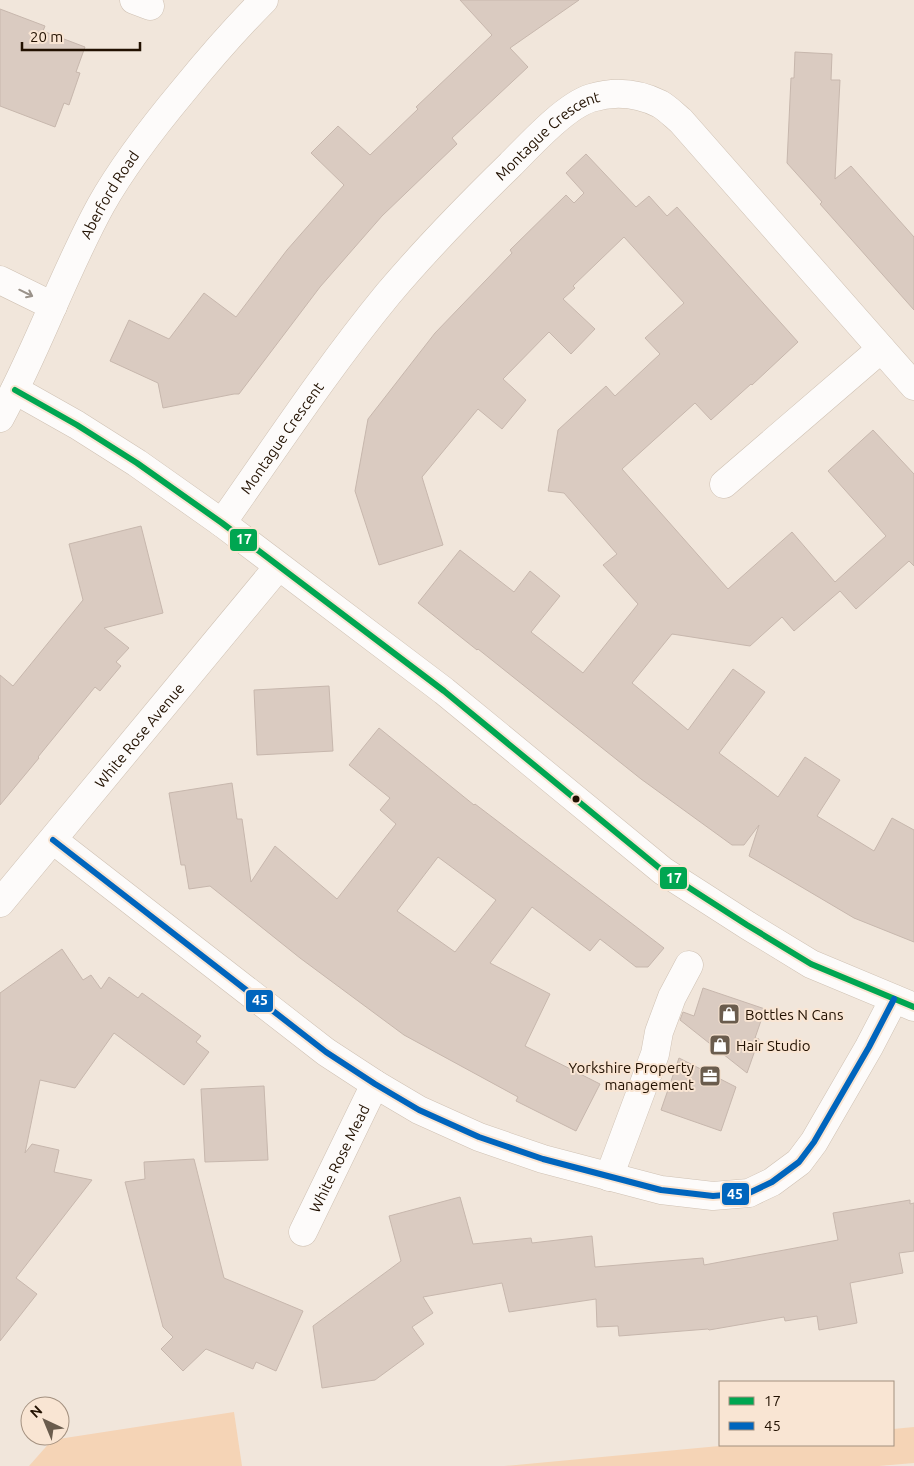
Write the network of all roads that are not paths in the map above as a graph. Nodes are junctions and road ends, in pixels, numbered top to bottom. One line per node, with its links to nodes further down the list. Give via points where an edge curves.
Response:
1 (264, 0): 3 (street, Aberford Road, via 228,36 147,134 102,204)
2 (0, 280): 3 (street, one-way to 3)
3 (53, 306): 6 (street, Aberford Road)
4 (881, 349): 5 (street, Montague Crescent); 8 (street); 9 (street, Montague Crescent, via 681,121 661,105 638,95 614,93 589,98 539,136 462,212 389,294 322,380)
5 (914, 386)
6 (15, 390): 7 (street, Aberford Road); 9 (street, via 77,425)
7 (0, 418)
8 (724, 484)
9 (222, 523): 10 (street)
10 (278, 567): 11 (street, White Rose Avenue); 14 (street, via 444,691 663,871 811,964)
11 (53, 840): 12 (street, White Rose Avenue); 15 (street, via 326,1052)
12 (0, 904)
13 (689, 965): 16 (street, via 672,997 655,1054)
14 (904, 1003): 16 (street, via 869,1047 814,1142 799,1162 772,1182 749,1193 713,1196 661,1190)
15 (375, 1084): 16 (street, via 419,1110 479,1137); 17 (street, White Rose Mead)
16 (609, 1177)
17 (303, 1232)

